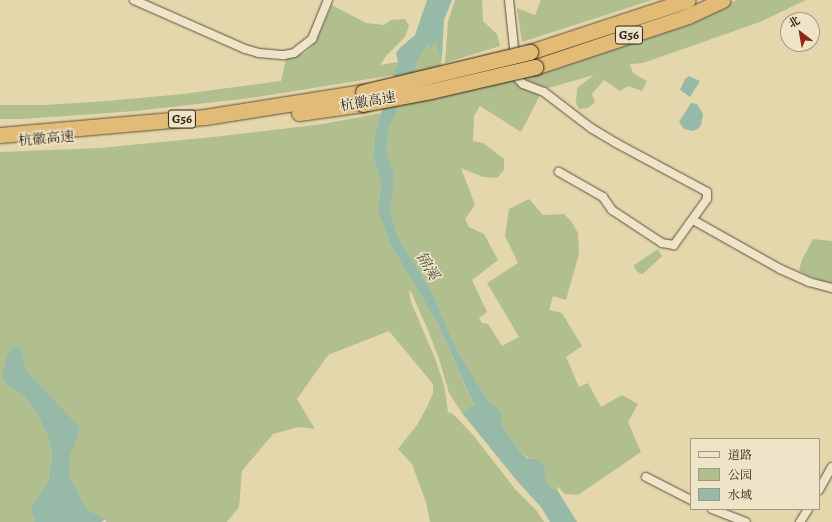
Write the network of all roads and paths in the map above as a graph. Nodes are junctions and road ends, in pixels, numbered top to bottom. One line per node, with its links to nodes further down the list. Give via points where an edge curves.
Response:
1 (134, 0): 2 (street, via 245,49 284,55 294,53 312,39)
2 (328, 0)
3 (509, 0): 10 (street, via 517,78 523,84 551,96 591,128 706,192 707,199)
4 (688, 0): 6 (highway, 杭徽高速 / G56, bridge, via 530,52)
5 (723, 0): 6 (highway, 杭徽高速 / G56, bridge, via 688,16 535,67 431,91)
6 (363, 98): 7 (highway, 杭徽高速 / G56, via 205,117); 8 (highway, 杭徽高速 / G56, via 208,126)
7 (0, 135)
8 (0, 143)
9 (559, 172): 10 (street, via 603,197 612,210 662,243 674,245)
10 (693, 220): 11 (street, via 780,269 809,282)
11 (832, 288)
12 (832, 467): 14 (street)
13 (646, 477): 15 (street)
14 (820, 488)
15 (690, 499)
16 (715, 510): 18 (street)
17 (807, 510): 19 (street)
18 (746, 522)
19 (800, 522)

